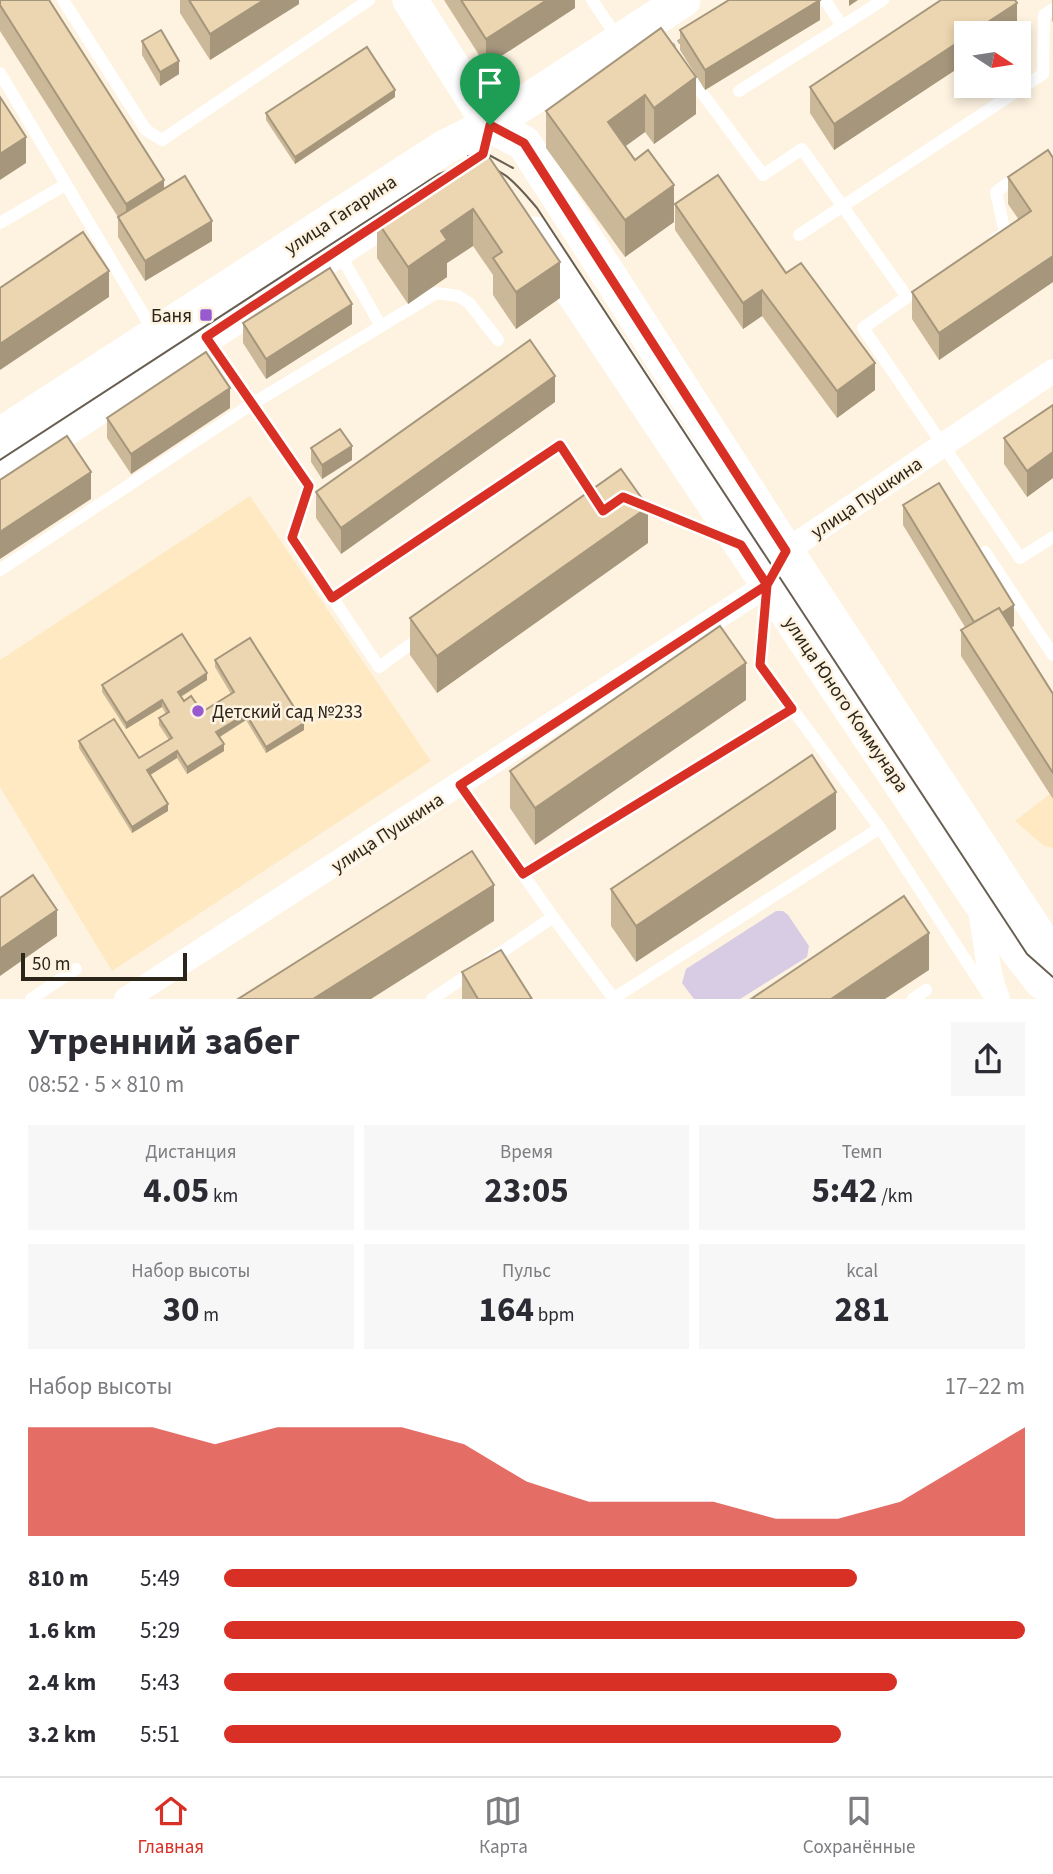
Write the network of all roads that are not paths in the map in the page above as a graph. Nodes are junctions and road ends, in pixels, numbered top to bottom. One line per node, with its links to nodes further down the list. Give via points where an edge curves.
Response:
1 (63, 0): 2 (lane, via 146,130 162,140)
2 (369, 0)
3 (410, 0): 15 (street, улица Юного Коммунара)
4 (592, 0): 11 (lane)
5 (683, 0): 10 (street, улица Гагарина)
6 (825, 0): 9 (lane)
7 (883, 0): 9 (lane)
8 (1053, 9): 13 (lane, via 1044,15)
9 (842, 26): 14 (lane)
10 (657, 34): 11 (street, улица Гагарина); 18 (lane, via 763,175 802,149)
11 (622, 44): 15 (street, улица Гагарина)
12 (0, 72): 17 (lane)
13 (1048, 75): 18 (lane)
14 (738, 91)
15 (487, 147): 23 (street, улица Гагарина); 25 (street, улица Гагарина, via 445,147); 35 (street, улица Юного Коммунара, via 524,143)
16 (1035, 163): 22 (lane, via 996,192 1004,233)
17 (65, 185): 20 (lane); 25 (lane)
18 (842, 206): 21 (lane); 31 (lane, via 912,294 863,328)
19 (519, 212): 34 (street, улица Юного Коммунара)
20 (0, 223)
21 (799, 235)
22 (983, 247)
23 (337, 250): 24 (lane); 26 (street, улица Гагарина)
24 (382, 326): 27 (lane, via 436,293 458,296 469,303); 29 (lane)
25 (155, 334): 30 (street, улица Гагарина)
26 (206, 337): 29 (lane); 32 (street, улица Гагарина)
27 (498, 340)
28 (1053, 371): 31 (street, улица Пушкина)
29 (252, 404): 37 (lane); 39 (lane, via 309,486 292,538)
30 (0, 435)
31 (944, 445): 33 (lane, via 1020,558); 35 (street, улица Пушкина)
32 (0, 472)
33 (1053, 537)
34 (741, 545): 38 (street, улица Юного Коммунара); 39 (lane, via 608,508 560,445)
35 (786, 551): 38 (street, улица Пушкина); 48 (street, улица Юного Коммунара, via 1042,941)
36 (985, 552): 41 (lane)
37 (0, 570)
38 (767, 585): 42 (lane, via 760,665); 43 (street, улица Пушкина); 46 (street, улица Юного Коммунара)
39 (332, 598): 40 (lane, via 379,667)
40 (435, 628)
41 (1053, 655)
42 (792, 709): 44 (lane); 45 (lane)
43 (460, 785): 45 (lane); 52 (street, улица Пушкина)
44 (880, 828): 55 (lane); 57 (lane)
45 (523, 874): 47 (lane)
46 (978, 899): 50 (street, улица Юного Коммунара, via 1042,982); 58 (street, via 990,978)
47 (554, 916): 54 (lane); 55 (lane)
48 (1053, 951)
49 (76, 969): 53 (lane)
50 (1053, 988)
51 (926, 990): 56 (lane)
52 (141, 995)
53 (31, 999)
54 (432, 999)
55 (614, 999)
56 (914, 999)
57 (991, 999)
58 (998, 999)

